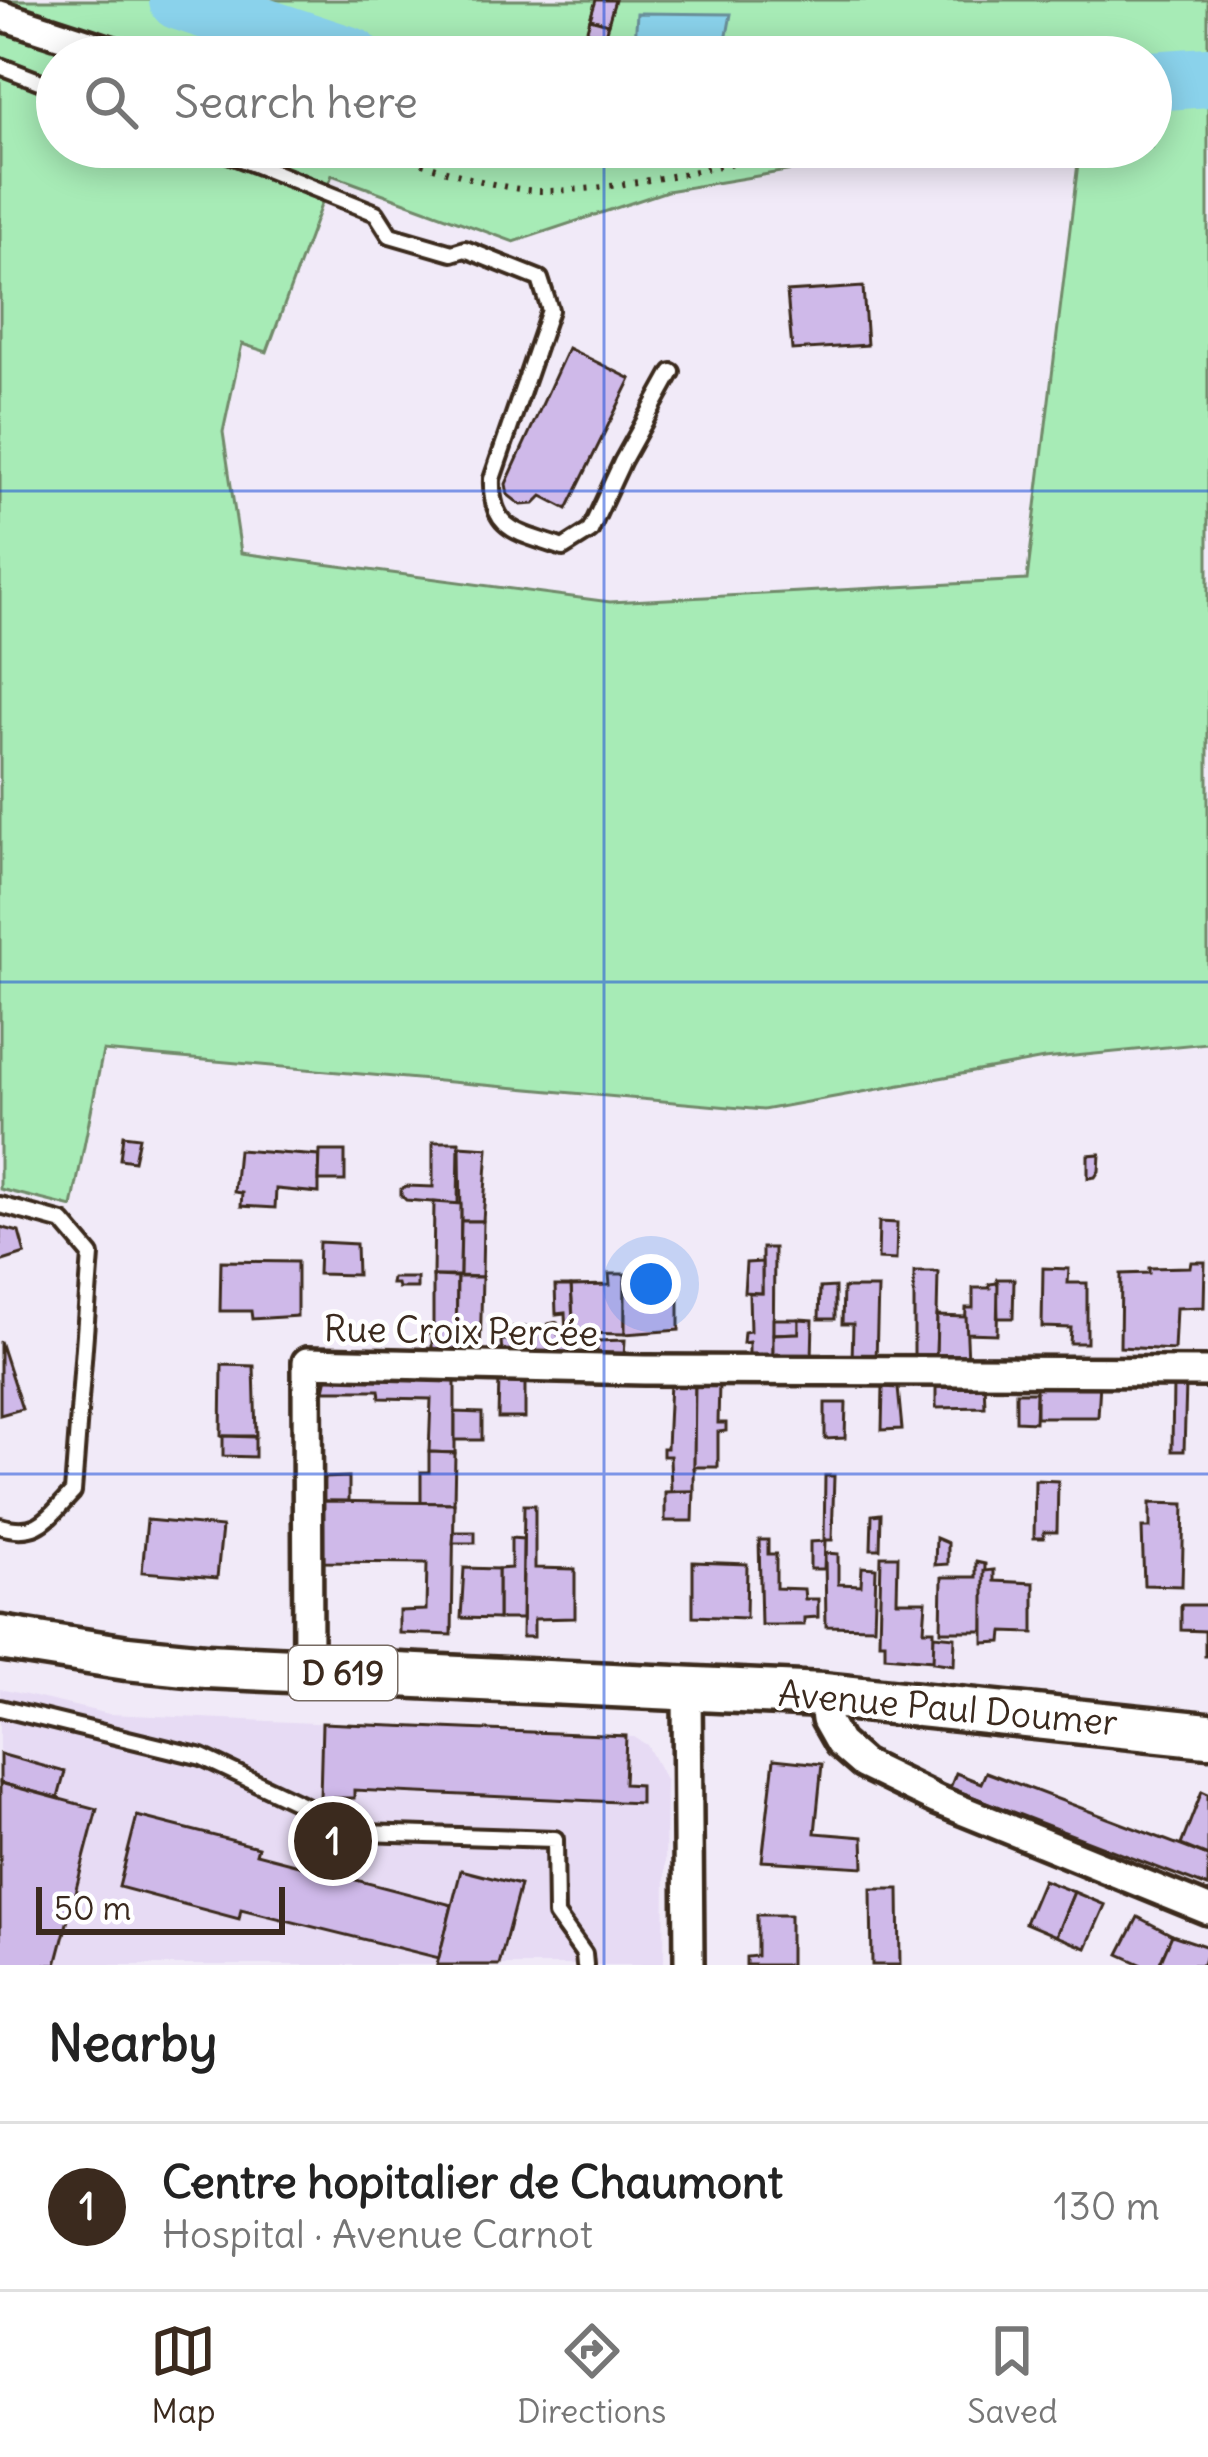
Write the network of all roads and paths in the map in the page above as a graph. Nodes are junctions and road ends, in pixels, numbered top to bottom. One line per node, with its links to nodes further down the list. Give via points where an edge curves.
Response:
1 (0, 15): 2 (street)
2 (64, 36)
3 (0, 66): 4 (lane)
4 (36, 80)
5 (264, 168): 8 (lane, via 376,213 391,235 452,253 465,249 540,279 550,310 492,479 491,506 505,526 563,548 590,531)
6 (434, 168): 7 (path, via 541,191)
7 (698, 168)
8 (672, 372)
9 (0, 1205): 11 (lane, via 63,1222 91,1255 73,1492 42,1524 23,1532)
10 (1208, 1372): 13 (street, Rue Croix Percée, via 307,1362)
11 (0, 1526)
12 (0, 1637): 13 (main road, D 619, via 127,1658)
13 (308, 1671): 14 (main road, D 619)
14 (687, 1689): 15 (main road, Avenue Paul Doumer / D 619); 20 (street)
15 (823, 1695): 17 (main road, Avenue Paul Doumer / D 619); 18 (street, via 839,1743 863,1764)
16 (0, 1708): 19 (lane, via 202,1757 363,1833 555,1839 556,1915)
17 (1208, 1735)
18 (1208, 1910)
19 (585, 1965)
20 (688, 1965)

